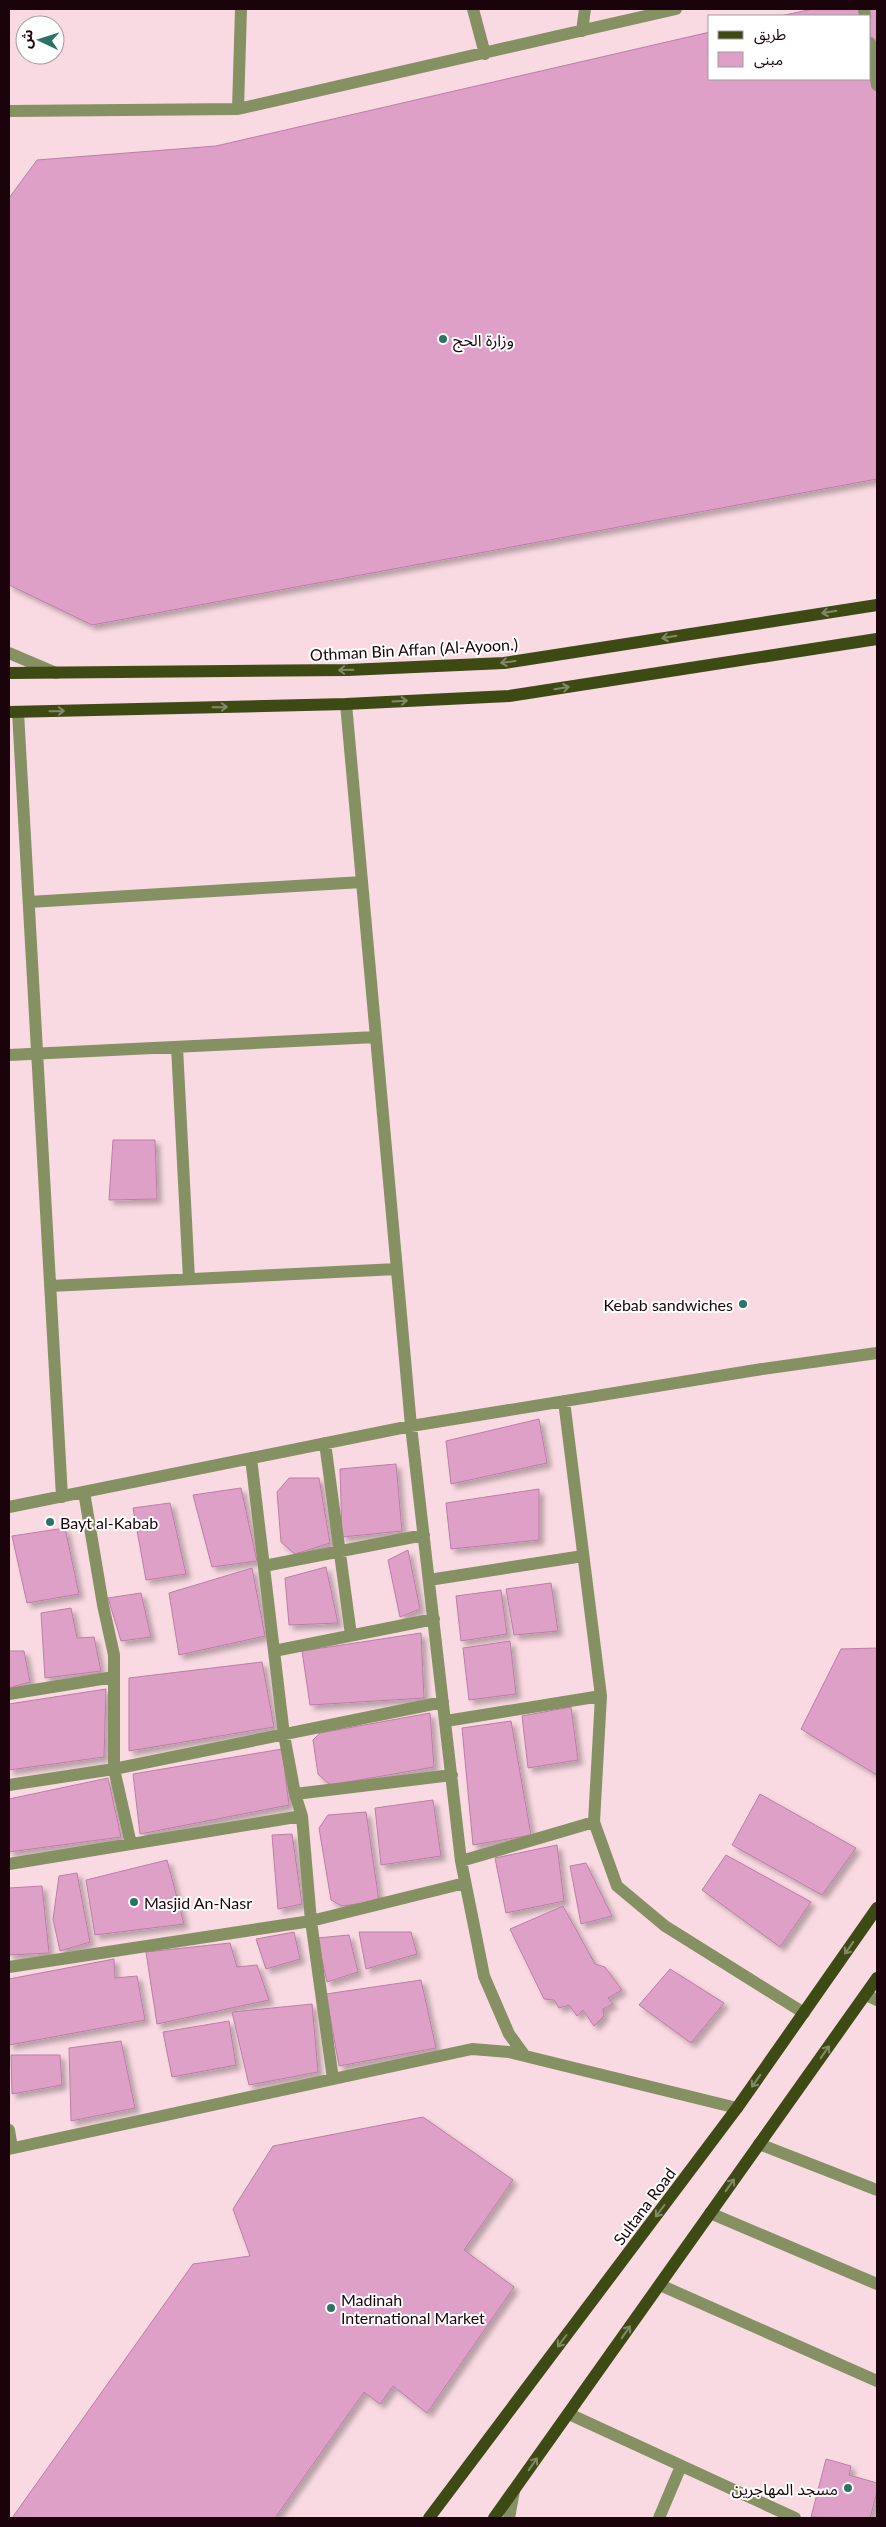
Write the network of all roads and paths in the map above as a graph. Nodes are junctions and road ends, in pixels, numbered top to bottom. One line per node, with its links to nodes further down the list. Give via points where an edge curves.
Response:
1 (241, 9): 9 (street)
2 (473, 9): 7 (street)
3 (585, 9): 5 (street)
4 (676, 9): 5 (street)
5 (582, 31): 7 (street)
6 (871, 49): 8 (street)
7 (485, 54): 9 (street)
8 (877, 85)
9 (238, 109): 10 (street)
10 (9, 111)
11 (877, 604): 15 (main road, Othman Bin Affan (Al-Ayoon.), one-way to 15, via 504,662 348,670)
12 (877, 639): 16 (main road, one-way to 12, via 509,696)
13 (9, 653): 15 (street)
14 (9, 673): 15 (main road, Othman Bin Affan (Al-Ayoon.))
15 (56, 673)
16 (346, 704): 17 (main road, one-way to 16); 18 (street)
17 (13, 712): 19 (street)
18 (362, 882): 19 (street); 20 (street)
19 (29, 902): 22 (street)
20 (376, 1037): 21 (street); 24 (street)
21 (176, 1047): 22 (street); 25 (street)
22 (37, 1053): 23 (street); 26 (street)
23 (9, 1055)
24 (397, 1269): 25 (street); 29 (street)
25 (189, 1279): 26 (street)
26 (50, 1286): 33 (street)
27 (877, 1353): 28 (street)
28 (564, 1401): 29 (street); 37 (street)
29 (412, 1426): 30 (street); 35 (street)
30 (325, 1443): 31 (street); 36 (street)
31 (251, 1458): 32 (street); 38 (street)
32 (84, 1492): 33 (street); 43 (street, via 102,1605 114,1655)
33 (62, 1496): 34 (street)
34 (9, 1507)
35 (424, 1535): 36 (street); 39 (street)
36 (340, 1551): 38 (street); 41 (street)
37 (584, 1556): 39 (street); 45 (street)
38 (264, 1566): 42 (street)
39 (430, 1580): 40 (street)
40 (434, 1619): 41 (street); 46 (street)
41 (352, 1635): 42 (street)
42 (274, 1650): 48 (street)
43 (114, 1677): 44 (street); 49 (street)
44 (9, 1694)
45 (601, 1696): 47 (street); 54 (street)
46 (443, 1702): 47 (street); 48 (street)
47 (446, 1721): 50 (street)
48 (284, 1735): 49 (street); 52 (street)
49 (114, 1769): 51 (street); 55 (street)
50 (452, 1776): 52 (street); 56 (street)
51 (9, 1785)
52 (295, 1794): 53 (street)
53 (302, 1816): 55 (street); 60 (street)
54 (594, 1822): 56 (street); 64 (street, via 617,1886 665,1926)
55 (131, 1844): 57 (street)
56 (461, 1861): 58 (street)
57 (9, 1864)
58 (465, 1883): 60 (street); 65 (street, via 484,1976 509,2034)
59 (877, 1908): 64 (main road, Sultana Road, one-way to 64)
60 (311, 1921): 61 (street); 66 (street)
61 (9, 1966)
62 (877, 1978): 63 (main road)
63 (871, 1997): 69 (main road, one-way to 63)
64 (804, 2013): 67 (main road, Sultana Road, one-way to 67)
65 (525, 2056): 66 (street, via 472,2049); 67 (street)
66 (333, 2079): 70 (street)
67 (737, 2108): 79 (main road, Sultana Road, one-way to 79)
68 (9, 2130): 70 (street)
69 (759, 2144): 71 (street); 72 (main road, one-way to 69)
70 (10, 2148)
71 (877, 2190)
72 (710, 2213): 73 (street); 74 (main road)
73 (877, 2284)
74 (660, 2285): 75 (street); 76 (main road, one-way to 74)
75 (877, 2381)
76 (568, 2414): 77 (street); 78 (main road, one-way to 76)
77 (681, 2466): 82 (street); 83 (street)
78 (514, 2491): 80 (main road); 81 (street)
79 (429, 2518)
80 (494, 2518)
81 (508, 2518)
82 (659, 2518)
83 (795, 2518)

